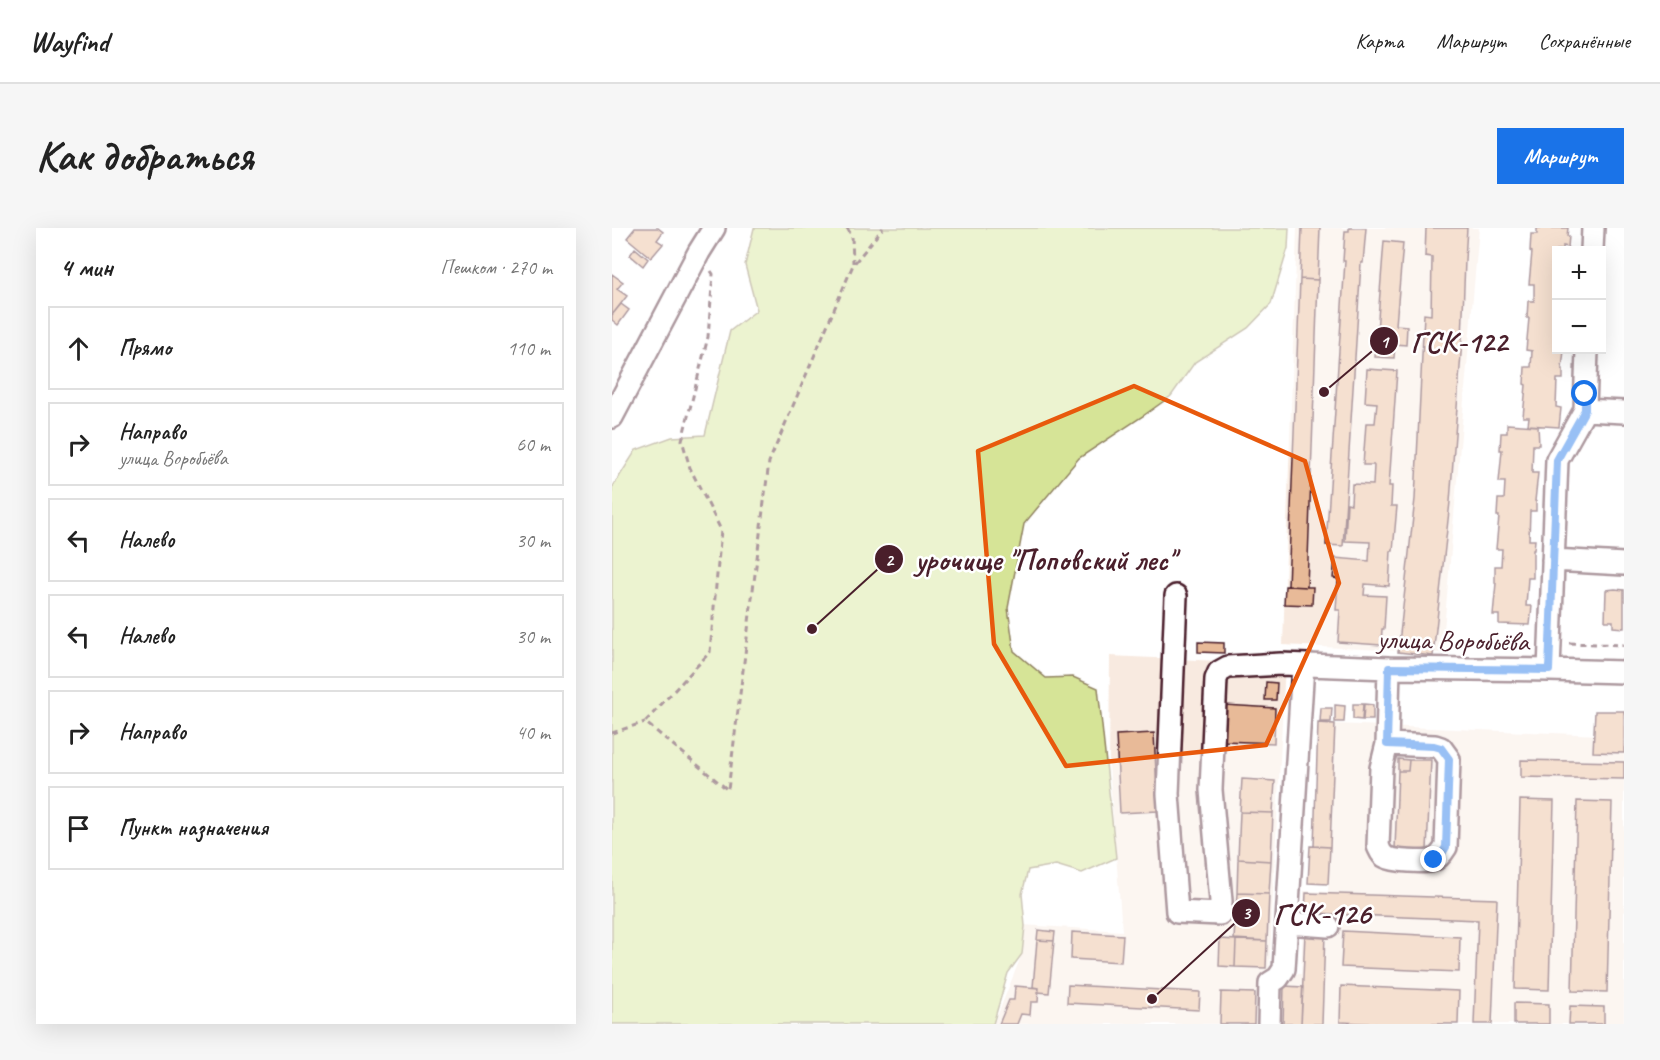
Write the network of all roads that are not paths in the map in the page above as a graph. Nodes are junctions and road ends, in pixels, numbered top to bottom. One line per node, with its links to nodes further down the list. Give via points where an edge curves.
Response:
1 (714, 228): 7 (street)
2 (1593, 228): 3 (street)
3 (1592, 246)
4 (1587, 354): 5 (street)
5 (1585, 410): 6 (street); 8 (street, via 1557,460)
6 (1624, 412)
7 (612, 417)
8 (1553, 560): 9 (street); 13 (street)
9 (1624, 564)
10 (1176, 596): 11 (street, улица Воробьёва, via 1168,794 1176,912 1220,914 1210,790 1219,672 1228,667)
11 (1303, 665): 12 (street, улица Воробьёва); 16 (street)
12 (1389, 668): 13 (street, улица Воробьёва); 15 (street)
13 (1549, 670): 14 (street, улица Воробьёва)
14 (1624, 672)
15 (1387, 744): 15 (street, via 1381,768 1380,852 1395,860 1434,860 1446,847 1449,759 1441,748 1434,746)
16 (1287, 923): 17 (street); 18 (street, via 1284,969 1270,983)
17 (1328, 926)
18 (1269, 1024)

